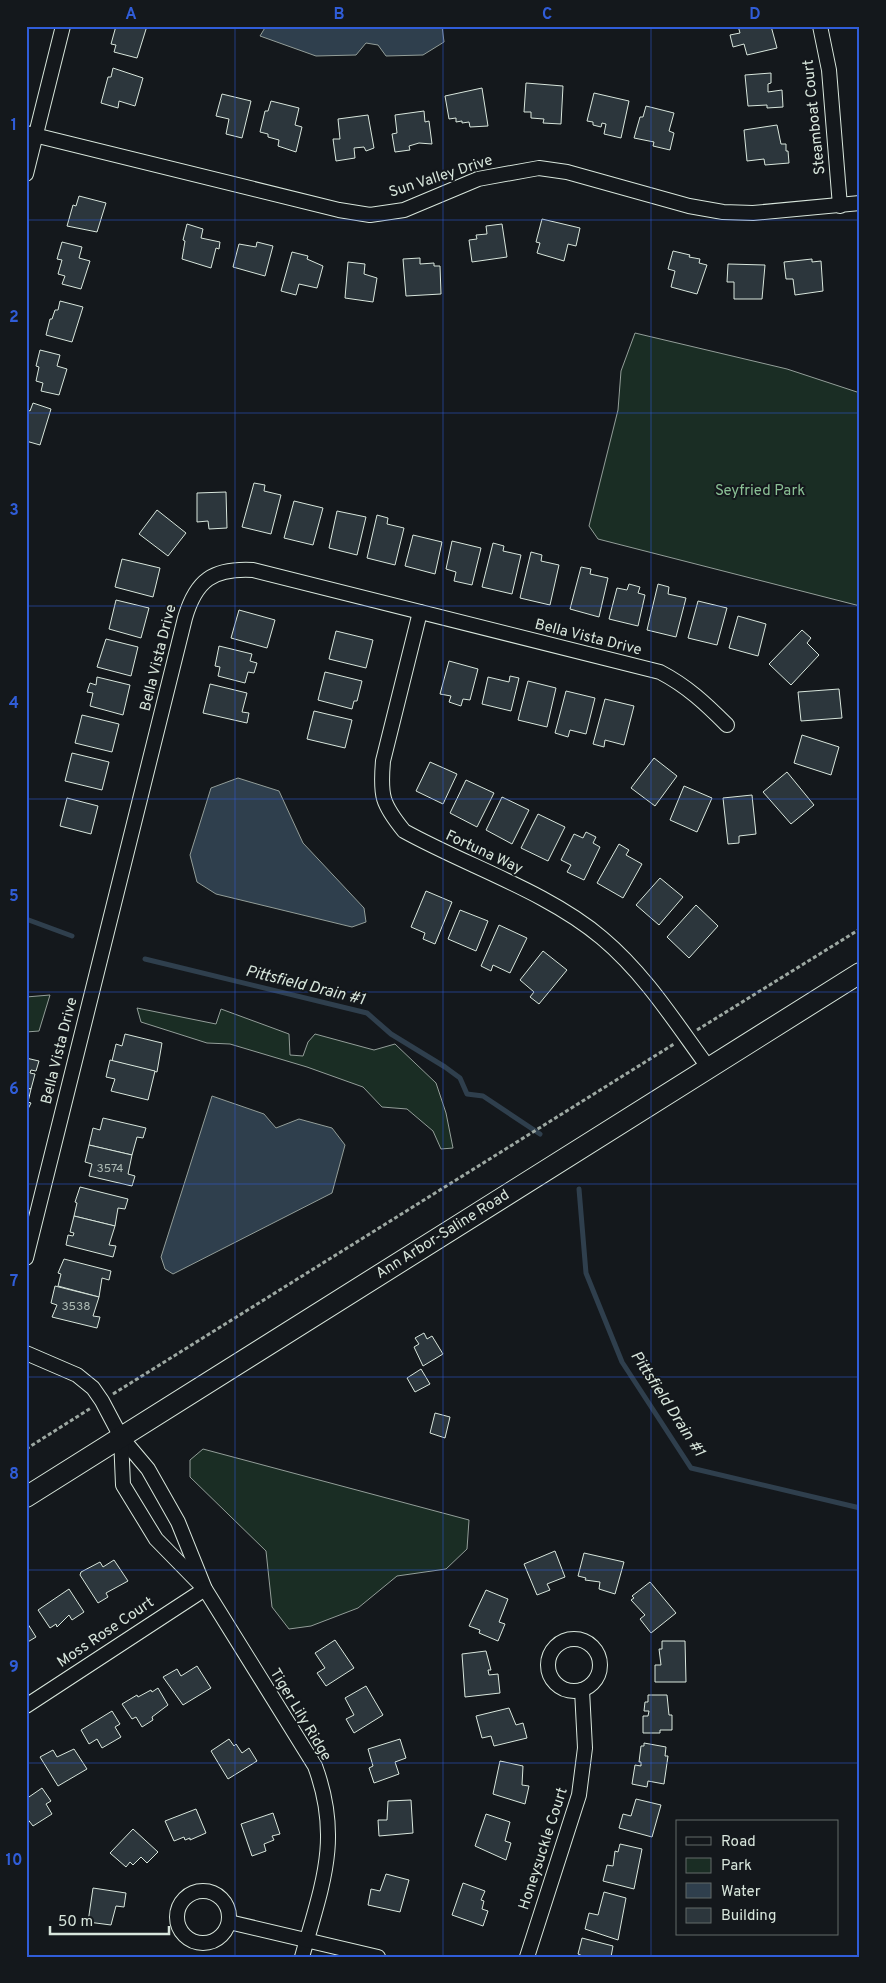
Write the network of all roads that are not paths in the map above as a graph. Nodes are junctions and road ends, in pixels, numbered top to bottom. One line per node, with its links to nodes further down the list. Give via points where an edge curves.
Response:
1 (63, 26): 3 (street)
2 (820, 26): 6 (street, Steamboat Court, via 829,70)
3 (31, 135): 4 (street); 6 (street, Sun Valley Drive, via 370,215 404,210 478,179 538,168 567,172 688,206 723,212 753,214)
4 (26, 174)
5 (860, 203): 6 (street, Sun Valley Drive)
6 (840, 206)
7 (420, 612): 8 (street, Bella Vista Drive, via 660,672 694,693); 10 (street, Fortuna Way, via 383,760 381,783 386,810 404,831 558,908 601,937 642,976); 11 (street, Bella Vista Drive, via 253,570 233,569 216,573 190,601)
8 (727, 725)
9 (860, 973): 10 (main road, Ann Arbor-Saline Road)
10 (708, 1067): 13 (main road, Ann Arbor-Saline Road)
11 (26, 1258)
12 (26, 1352): 13 (street, via 63,1367 89,1384 109,1411)
13 (121, 1437): 14 (main road, Ann Arbor-Saline Road); 15 (street, Tiger Lily Ridge, via 148,1469 178,1522); 15 (street, Tiger Lily Ridge, via 123,1485 156,1539)
14 (26, 1498)
15 (205, 1589): 17 (street, Moss Rose Court); 19 (street, Tiger Lily Ridge, via 315,1766 323,1789 329,1819 329,1844)
16 (582, 1690): 22 (street, Honeysuckle Court, via 585,1748 579,1795)
17 (26, 1706)
18 (229, 1922): 19 (street)
19 (306, 1942): 20 (street, Tiger Lily Ridge); 21 (street)
20 (302, 1957)
21 (378, 1957)
22 (527, 1957)

